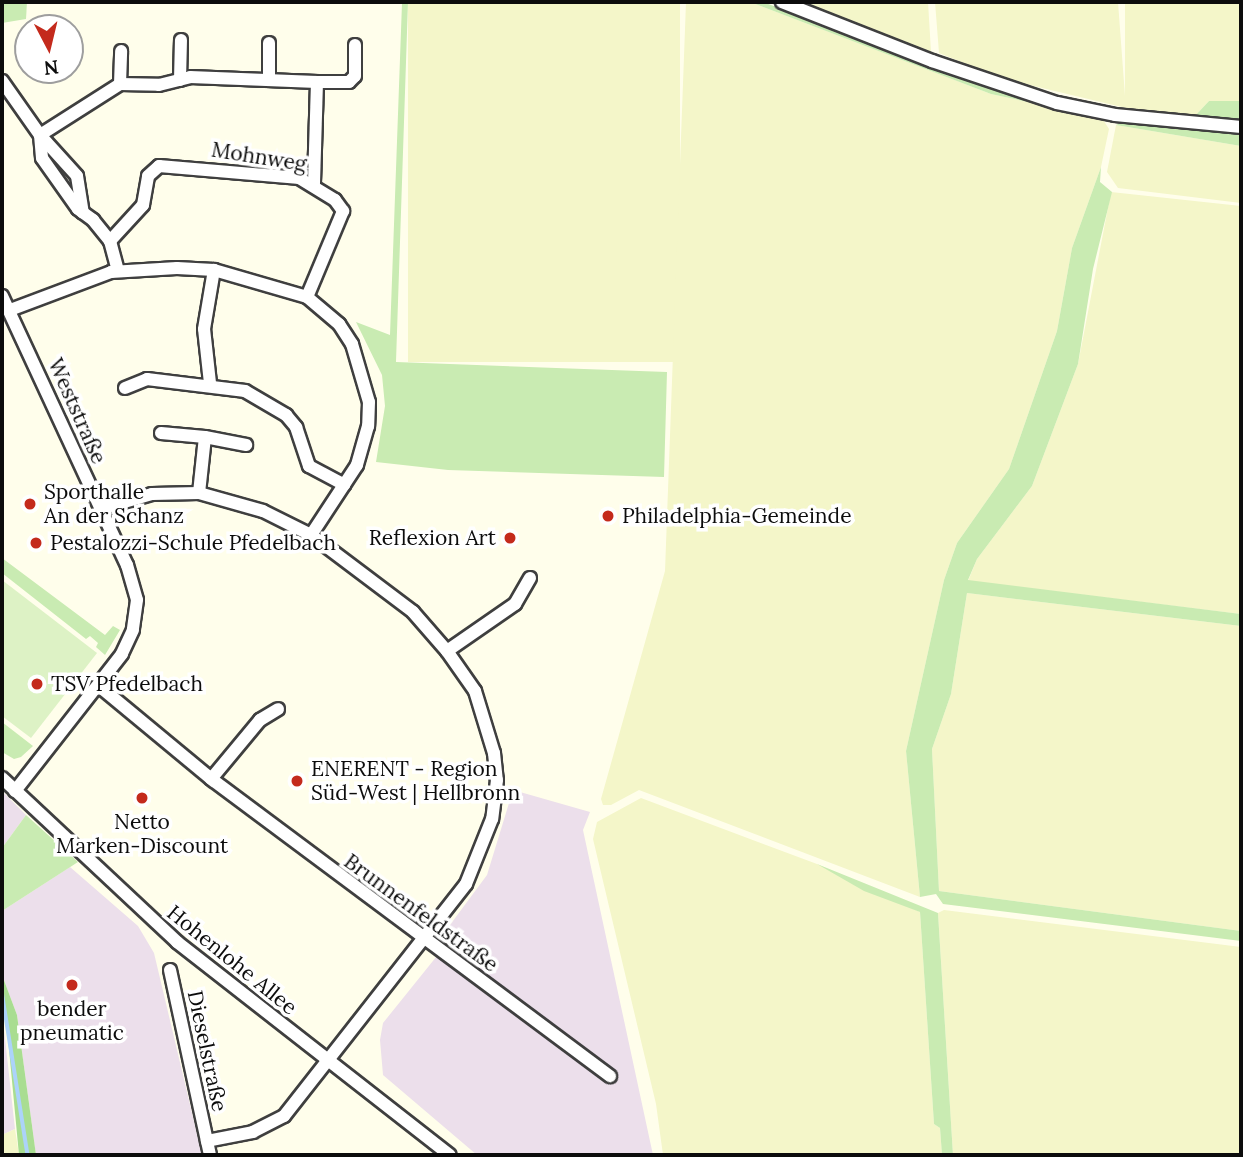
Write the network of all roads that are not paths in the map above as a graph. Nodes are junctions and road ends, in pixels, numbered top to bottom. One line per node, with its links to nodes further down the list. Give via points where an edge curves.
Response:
1 (782, 2): 11 (street, via 932,61 1057,103 1115,115)
2 (181, 40): 6 (street)
3 (269, 43): 7 (street)
4 (355, 45): 9 (street, via 355,76 349,82)
5 (121, 51): 10 (street)
6 (180, 80): 7 (street); 10 (street, via 159,85)
7 (269, 80): 9 (street)
8 (2, 81): 12 (street)
9 (317, 82): 13 (street)
10 (120, 84): 12 (street)
11 (1241, 127)
12 (40, 135): 14 (street, via 42,158)
13 (314, 186): 14 (street, Mohnweg, via 299,178 159,166 148,176 143,205); 18 (street, Mohnweg, via 343,211)
14 (110, 241): 16 (street)
15 (214, 270): 16 (street); 18 (street); 20 (street, via 204,329)
16 (118, 271): 19 (street)
17 (2, 296): 19 (street, Weststraße)
18 (307, 297): 25 (street, via 339,324 365,378 368,426 357,465)
19 (10, 310): 27 (street, Weststraße)
20 (210, 383): 21 (street, via 147,379); 25 (street, via 245,391 286,415 296,427 309,466)
21 (125, 388)
22 (161, 433): 23 (street)
23 (205, 438): 24 (street); 26 (street)
24 (246, 446)
25 (344, 485): 28 (street)
26 (199, 493): 27 (street, Dieselstraße, via 152,494); 28 (street, Dieselstraße, via 263,511)
27 (100, 509): 31 (street, Weststraße, via 127,565 137,600 128,642)
28 (311, 535): 30 (street, Dieselstraße, via 412,612)
29 (530, 578): 30 (street, via 515,604)
30 (447, 651): 36 (street, Dieselstraße, via 475,691 488,722 497,780 485,845 466,884)
31 (99, 686): 34 (street, Brunnenfeldstraße); 35 (street, Weststraße)
32 (278, 709): 34 (street, via 260,720)
33 (2, 778): 35 (street, Hohenlohe Allee)
34 (211, 779): 36 (street, Brunnenfeldstraße)
35 (15, 791): 38 (street, Hohenlohe Allee, via 177,942)
36 (424, 939): 38 (street, Dieselstraße); 39 (street, Brunnenfeldstraße)
37 (170, 970): 40 (street, Dieselstraße)
38 (329, 1063): 40 (street, Dieselstraße, via 270,1126); 42 (street, Hohenlohe Allee)
39 (610, 1076)
40 (207, 1141): 41 (street, Dieselstraße)
41 (210, 1155)
42 (450, 1155)

